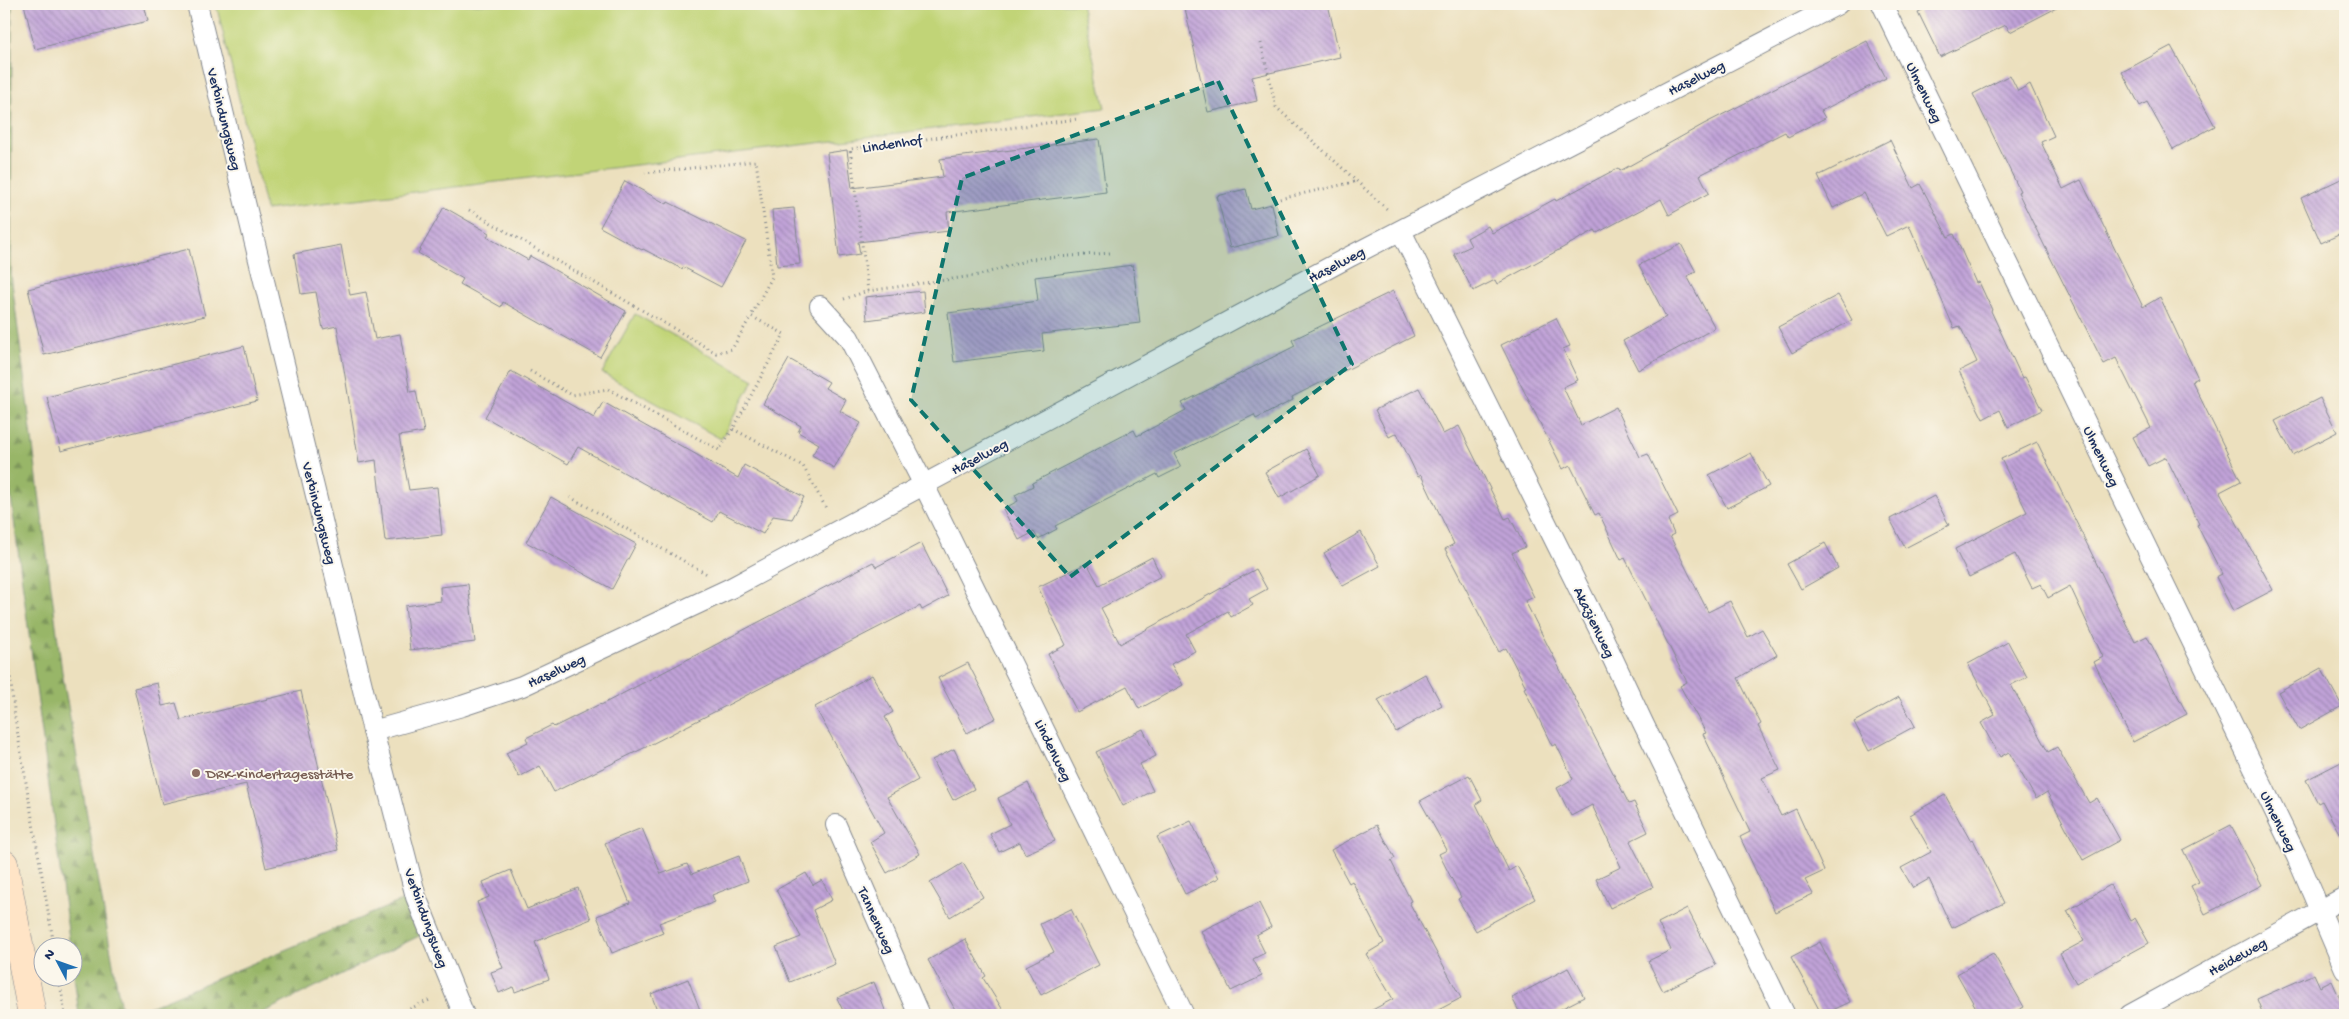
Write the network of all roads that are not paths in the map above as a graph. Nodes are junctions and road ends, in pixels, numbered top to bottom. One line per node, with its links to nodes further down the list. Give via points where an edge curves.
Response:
1 (197, 4): 7 (street, Verbindungsweg)
2 (1838, 4): 4 (street, Haselweg)
3 (1882, 4): 11 (street, Ulmenweg)
4 (1400, 231): 6 (street, Haselweg); 17 (street, Akazienweg, via 1598,627)
5 (820, 306): 6 (street, via 849,338)
6 (924, 485): 7 (street, Haselweg, via 731,588 522,686); 16 (street, Lindenweg)
7 (373, 731): 14 (street, Verbindungsweg, via 416,897)
8 (836, 825): 15 (street, Tannenweg)
9 (4, 864): 13 (street)
10 (2345, 897): 11 (street, Heideweg)
11 (2321, 909): 12 (street, Ulmenweg); 18 (street, Heideweg)
12 (2345, 968)
13 (32, 1015)
14 (464, 1015)
15 (919, 1015)
16 (1184, 1015)
17 (1785, 1015)
18 (2130, 1015)

